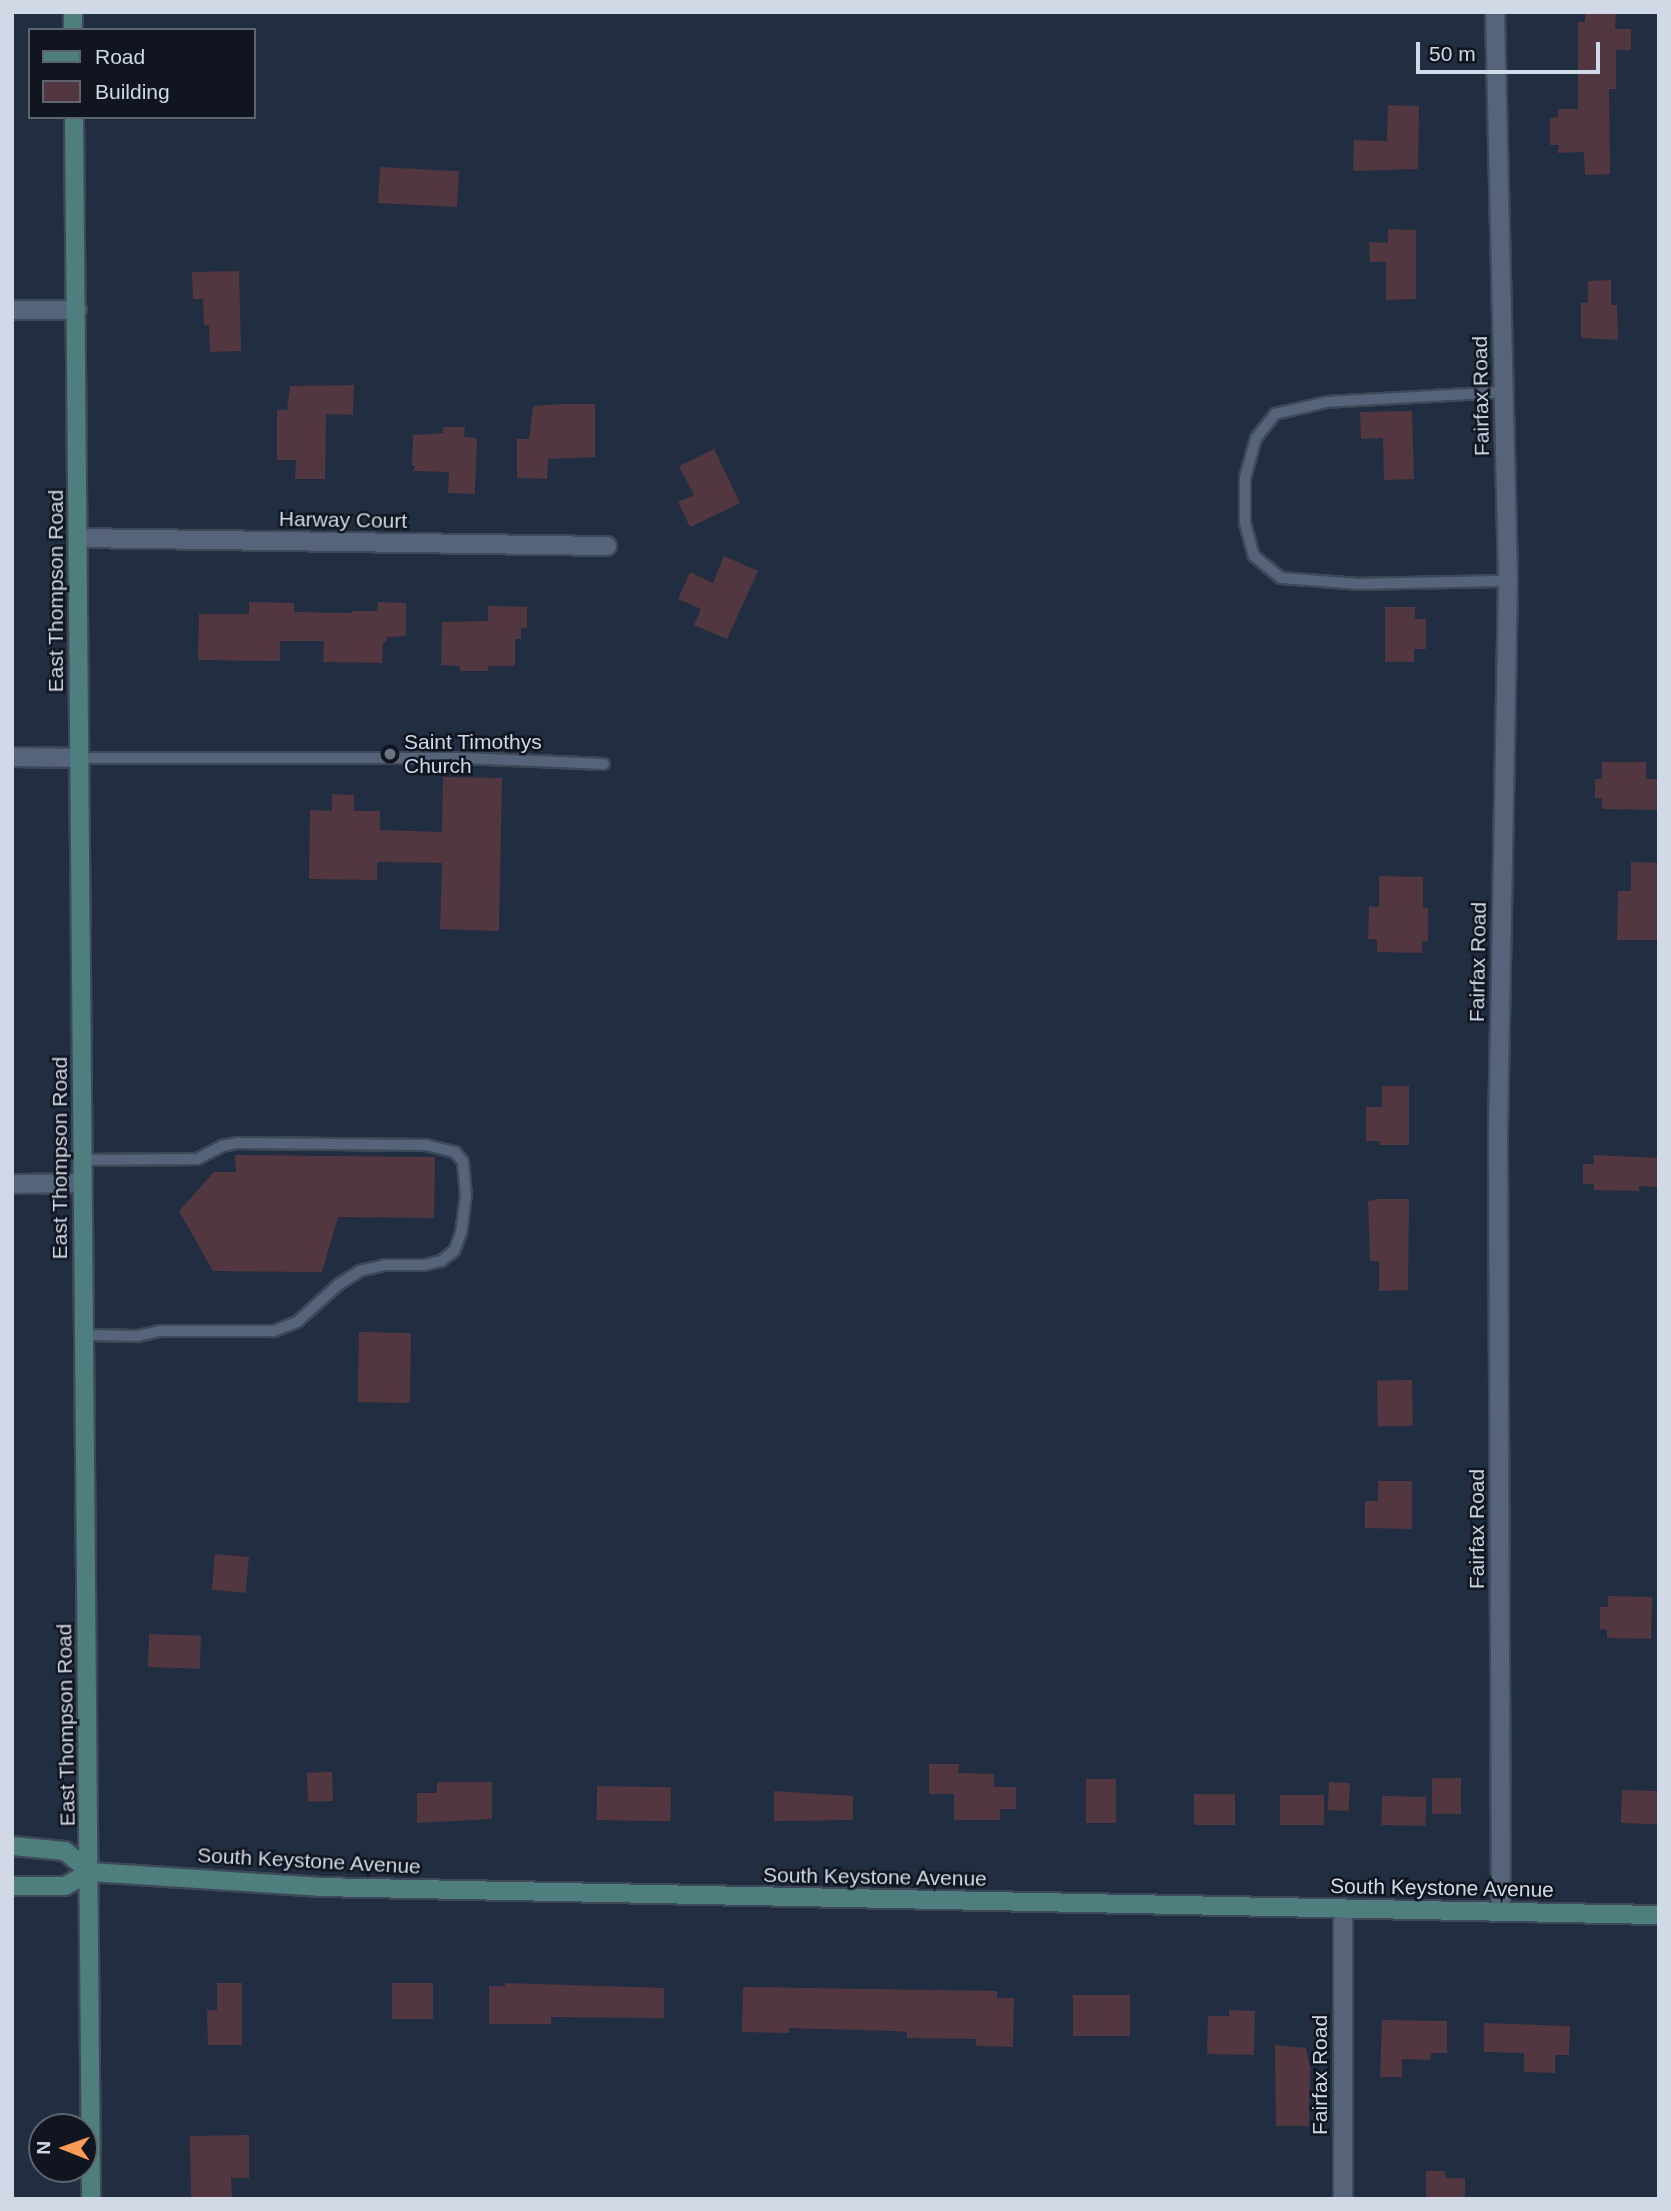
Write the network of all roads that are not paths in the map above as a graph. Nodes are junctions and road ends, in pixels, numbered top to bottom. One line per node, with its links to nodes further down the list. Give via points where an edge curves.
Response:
1 (1495, 12): 5 (street, Fairfax Road)
2 (74, 119): 4 (main road, East Thompson Road)
3 (12, 310): 4 (street)
4 (77, 310): 6 (main road, East Thompson Road)
5 (1504, 392): 8 (street, Fairfax Road); 8 (lane, via 1326,402 1275,414 1256,438 1245,478 1245,523 1254,556 1281,578 1360,584)
6 (78, 538): 7 (street, Harway Court); 10 (main road, East Thompson Road)
7 (607, 546)
8 (1508, 581): 20 (street, Fairfax Road, via 1498,1134)
9 (12, 757): 10 (street)
10 (80, 758): 11 (lane, via 463,758); 12 (main road, East Thompson Road)
11 (604, 764)
12 (83, 1160): 13 (main road, East Thompson Road); 15 (lane, via 189,1160 237,1143 434,1146 455,1152 463,1162 466,1194 461,1233 454,1251 441,1261 360,1271 297,1322 273,1331)
13 (83, 1182): 14 (street); 15 (main road, East Thompson Road)
14 (12, 1184)
15 (84, 1335): 17 (main road, East Thompson Road)
16 (12, 1846): 17 (main road, via 65,1851)
17 (90, 1872): 18 (main road, South Keystone Avenue, via 65,1886); 19 (main road, South Keystone Avenue, via 319,1887); 22 (main road, East Thompson Road)
18 (12, 1886)
19 (1343, 1910): 20 (main road, South Keystone Avenue); 23 (street, Fairfax Road)
20 (1501, 1912): 21 (main road, South Keystone Avenue)
21 (1659, 1915)
22 (91, 2199)
23 (1343, 2199)

